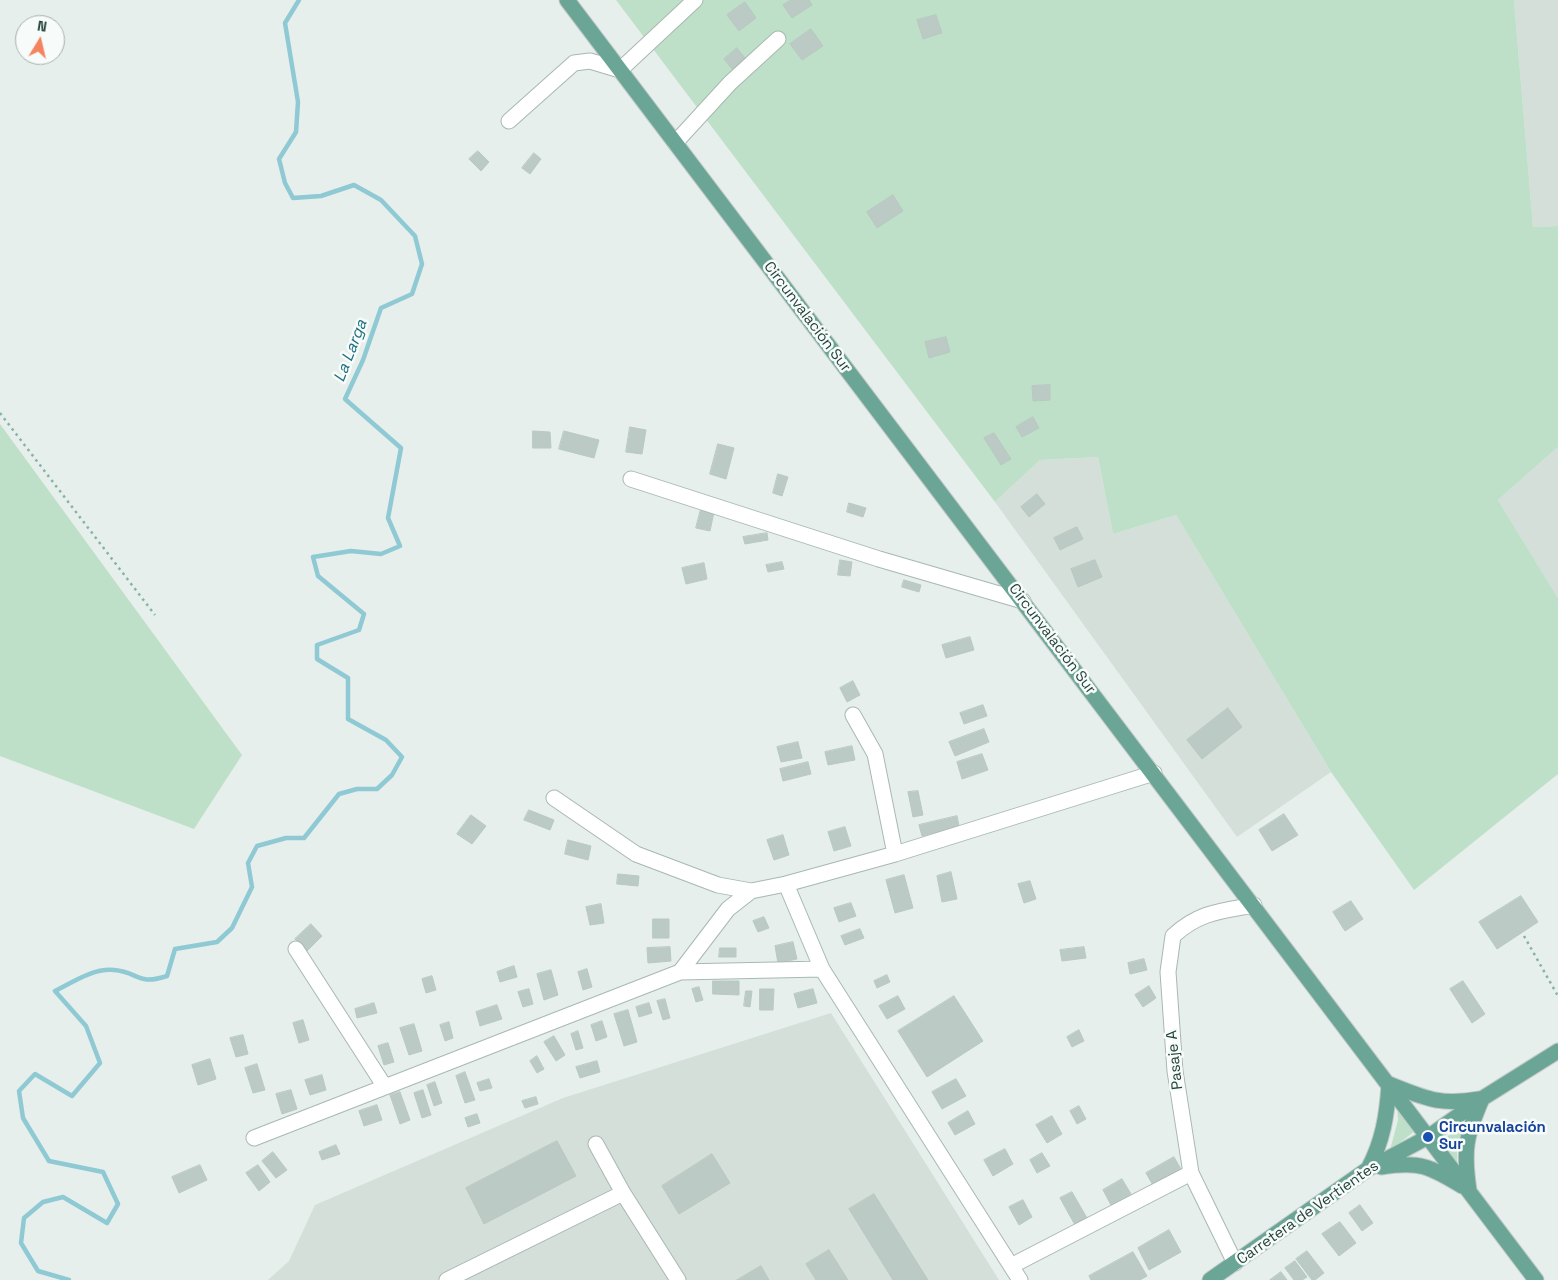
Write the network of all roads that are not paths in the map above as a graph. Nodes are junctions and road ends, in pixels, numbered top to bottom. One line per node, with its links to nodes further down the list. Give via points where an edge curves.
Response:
1 (567, 0): 4 (main road, Circunvalación Sur)
2 (696, 0): 4 (street)
3 (778, 39): 6 (street, via 730,83)
4 (620, 70): 5 (street, via 590,61 574,64); 6 (main road, Circunvalación Sur)
5 (510, 120)
6 (675, 143): 8 (main road, Circunvalación Sur)
7 (631, 479): 8 (street)
8 (1023, 601): 10 (main road, Circunvalación Sur)
9 (853, 715): 12 (street, via 875,754)
10 (1154, 773): 12 (street); 15 (main road, Circunvalación Sur)
11 (554, 798): 14 (street, via 636,854 718,885)
12 (895, 854): 13 (street)
13 (786, 884): 14 (street); 17 (street)
14 (751, 891): 18 (street, via 728,909)
15 (1254, 905): 20 (main road, Circunvalación Sur); 27 (street, Pasaje A, via 1206,914 1183,927 1171,942 1168,972 1175,1071)
16 (296, 949): 21 (street)
17 (822, 969): 18 (street); 31 (street)
18 (680, 972): 21 (street)
19 (1558, 1051): 22 (main road, Carretera de Vertientes)
20 (1389, 1084): 22 (main road, via 1441,1103); 23 (main road, Circunvalación Sur); 26 (main road, via 1385,1126)
21 (385, 1087): 24 (street)
22 (1483, 1098): 23 (main road, Carretera de Vertientes); 28 (main road, via 1468,1130 1464,1158)
23 (1428, 1137): 26 (main road, Carretera de Vertientes); 28 (main road, Circunvalación Sur)
24 (254, 1138)
25 (596, 1144): 29 (street)
26 (1368, 1169): 28 (main road, via 1405,1163 1426,1166); 30 (main road, Carretera de Vertientes)
27 (1191, 1173): 30 (street, Pasaje A); 31 (street)
28 (1469, 1191): 36 (main road, Circunvalación Sur)
29 (623, 1193): 32 (street); 33 (street)
30 (1235, 1263): 35 (main road, Carretera de Vertientes)
31 (1011, 1266): 34 (street)
32 (448, 1280)
33 (678, 1280)
34 (1020, 1280)
35 (1210, 1280)
36 (1536, 1280)

